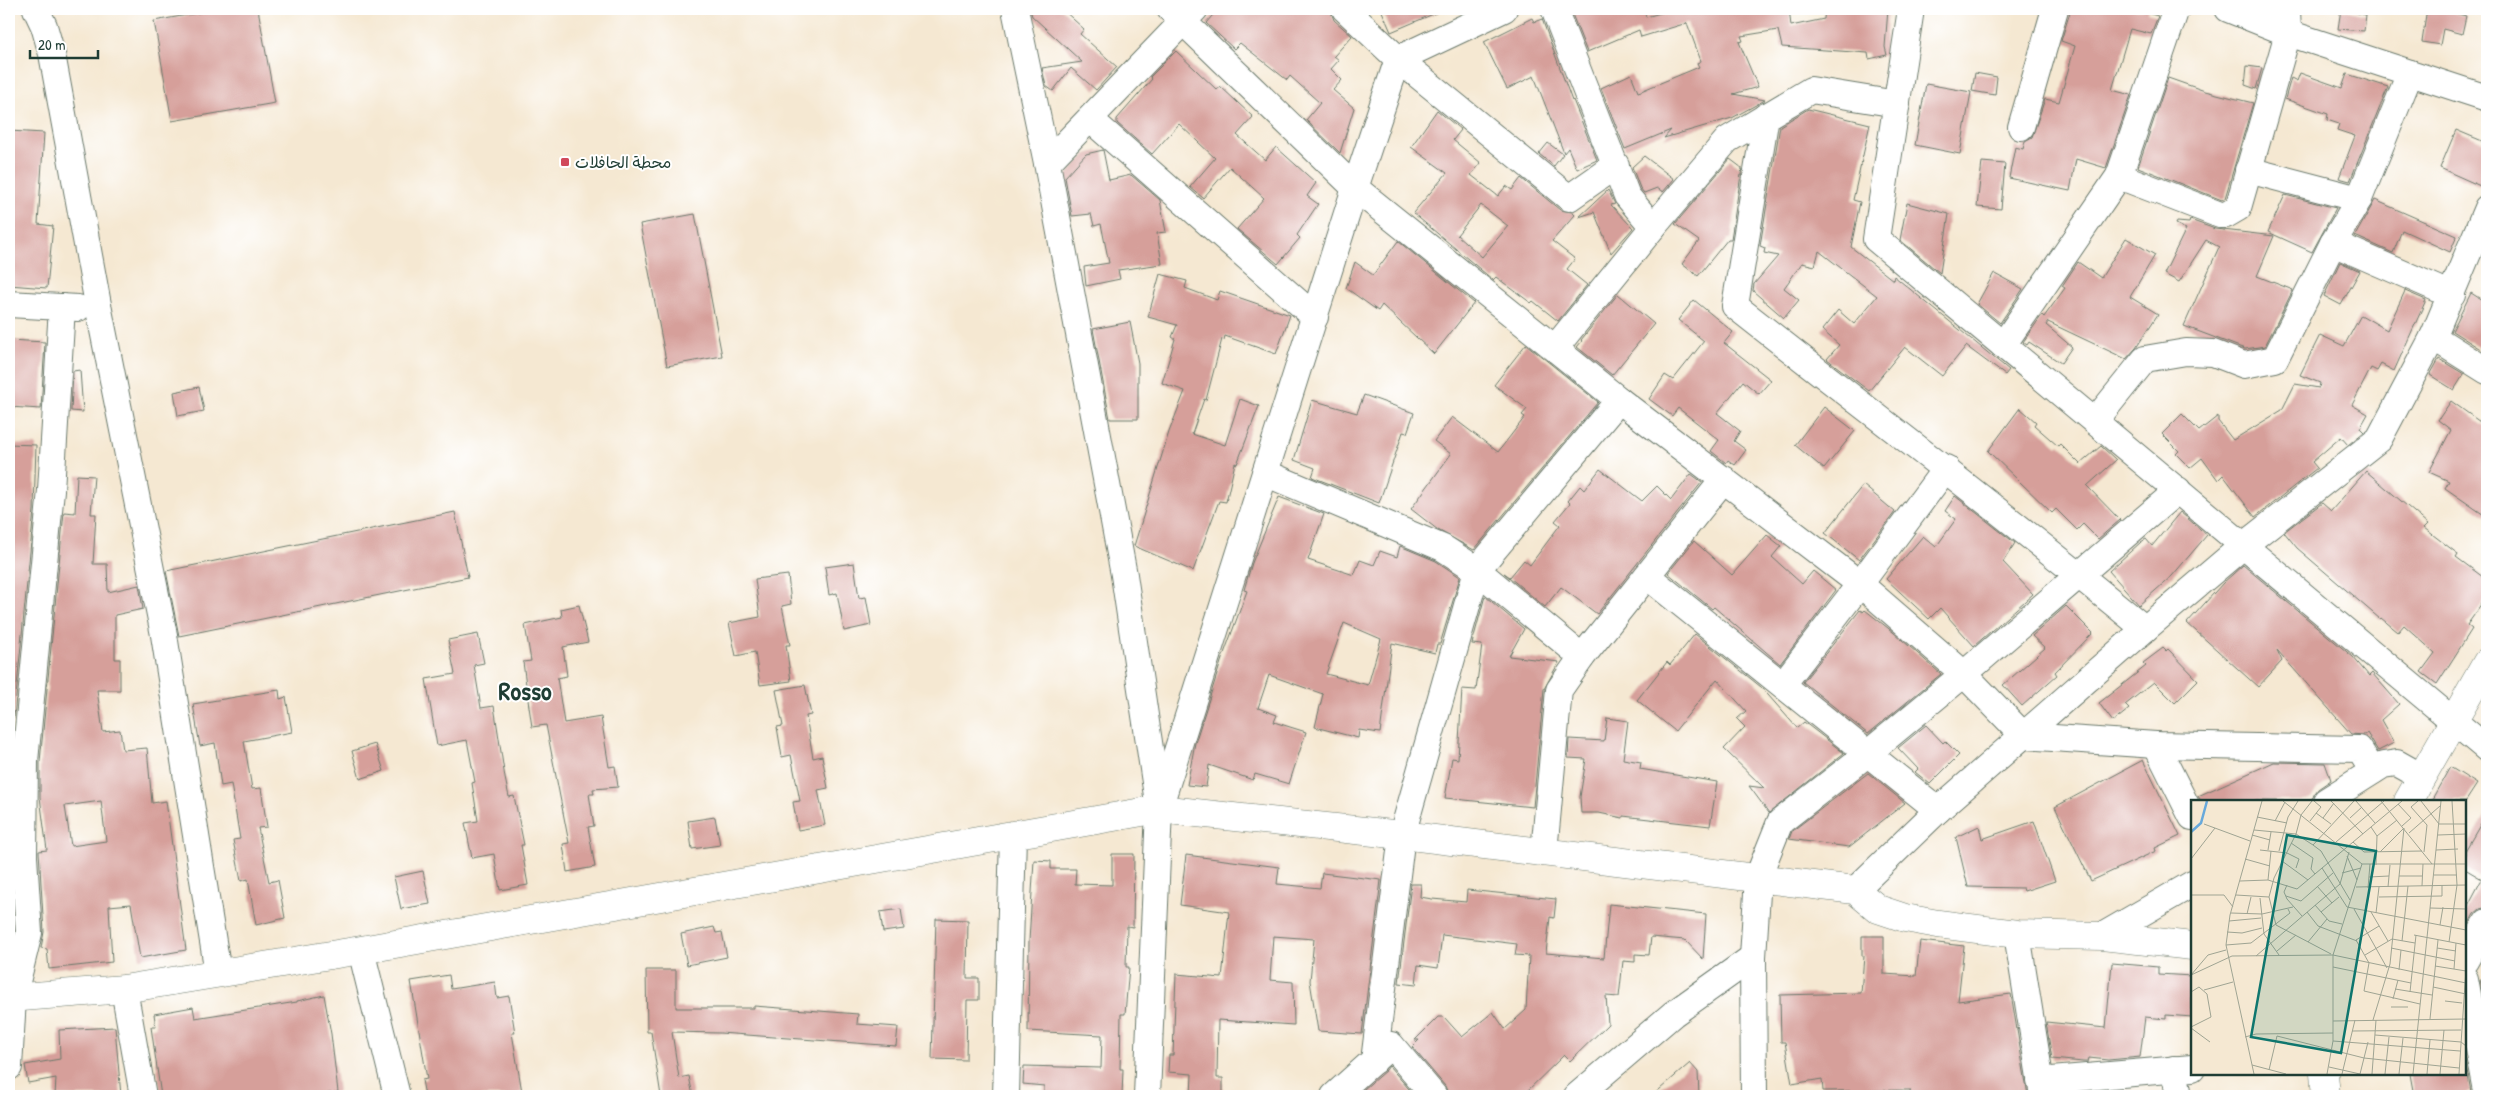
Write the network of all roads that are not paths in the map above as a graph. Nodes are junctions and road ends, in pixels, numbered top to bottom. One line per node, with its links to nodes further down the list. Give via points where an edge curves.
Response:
1 (36, 9): 31 (street, via 52,54)
2 (1015, 9): 19 (street)
3 (1345, 9): 12 (street)
4 (1504, 9): 12 (street)
5 (1554, 9): 20 (street)
6 (1911, 9): 15 (street)
7 (2055, 9): 18 (street)
8 (2176, 9): 22 (street)
9 (2228, 9): 11 (street)
10 (1183, 13): 17 (street); 23 (street)
11 (2287, 21): 13 (street); 21 (street)
12 (1398, 59): 20 (street, via 1569,198); 23 (street)
13 (2410, 73): 14 (street); 24 (street)
14 (2487, 98)
15 (1897, 104): 16 (street, via 1811,90); 34 (street, via 1876,239)
16 (1766, 116): 26 (street, via 1727,140); 39 (street, via 1735,306)
17 (1091, 120): 19 (street); 32 (street)
18 (2021, 127)
19 (1047, 164): 62 (street, via 1124,576)
20 (1616, 165): 26 (street, via 1628,196)
21 (2248, 170): 22 (street, via 2241,202 2233,213 2226,215); 24 (street)
22 (2119, 176): 34 (street)
23 (1355, 188): 32 (street); 35 (street)
24 (2359, 199): 27 (street)
25 (2487, 208): 28 (street)
26 (1653, 227): 35 (street)
27 (2333, 242): 28 (street); 38 (street, via 2275,359 2244,365 2213,353 2186,352 2145,359)
28 (2452, 295): 33 (street)
29 (9, 304): 30 (street)
30 (62, 307): 31 (street); 81 (street, via 51,490 26,761 24,857 29,933)
31 (99, 310): 78 (street, via 164,635)
32 (1315, 318): 40 (street)
33 (2433, 337): 36 (street); 43 (street, via 2380,439)
34 (2003, 345): 38 (street)
35 (1555, 348): 37 (street)
36 (2487, 371)
37 (1619, 400): 41 (street); 44 (street)
38 (2095, 421): 42 (street)
39 (1946, 468): 45 (street); 47 (street)
40 (1265, 473): 44 (street, via 1443,548); 62 (street)
41 (1724, 479): 46 (street); 47 (street)
42 (2178, 490): 43 (street); 45 (street)
43 (2244, 546): 48 (street); 53 (street)
44 (1477, 570): 49 (street); 66 (street)
45 (2080, 575): 48 (street); 51 (street)
46 (1647, 576): 49 (street); 52 (street)
47 (1860, 584): 51 (street); 52 (street)
48 (2145, 629): 54 (street)
49 (1582, 657): 67 (street, via 1559,690)
50 (2487, 662): 53 (street)
51 (1964, 674): 54 (street); 57 (street)
52 (1783, 684): 57 (street)
53 (2455, 722): 56 (street); 59 (street)
54 (2024, 736): 55 (street); 63 (street)
55 (2156, 745): 58 (street, via 2359,749); 64 (street)
56 (2487, 749)
57 (1867, 754): 63 (street); 68 (street, via 1780,822)
58 (2373, 771): 59 (street, via 2383,764 2397,763); 60 (street)
59 (2422, 777): 61 (street)
60 (2328, 800)
61 (2409, 800)
62 (1159, 809): 65 (street); 66 (street); 90 (street)
63 (1938, 810): 70 (street)
64 (2191, 815)
65 (1013, 835): 75 (street); 89 (street)
66 (1402, 835): 67 (street); 82 (street)
67 (1544, 852): 68 (street)
68 (1758, 877): 70 (street); 76 (street)
69 (2191, 885): 73 (street)
70 (1854, 890): 72 (street, via 1878,909 1905,918)
71 (2487, 922): 77 (street)
72 (2017, 934): 73 (street); 86 (street)
73 (2102, 936): 74 (street)
74 (2191, 946)
75 (362, 950): 78 (street); 88 (street)
76 (1753, 957): 93 (street, via 1673,1014); 94 (street)
77 (2466, 959)
78 (218, 973): 80 (street)
79 (2466, 984): 97 (street)
80 (124, 989): 81 (street); 87 (street)
81 (11, 998): 83 (street)
82 (1374, 1061): 91 (street); 92 (street, via 1392,1045)
83 (9, 1067)
84 (2183, 1068): 86 (street); 95 (street)
85 (2324, 1075): 96 (street)
86 (2042, 1089)
87 (143, 1096)
88 (397, 1096)
89 (1006, 1096)
90 (1147, 1096)
91 (1334, 1096)
92 (1434, 1096)
93 (1577, 1096)
94 (1754, 1096)
95 (2179, 1096)
96 (2326, 1096)
97 (2487, 1096)

